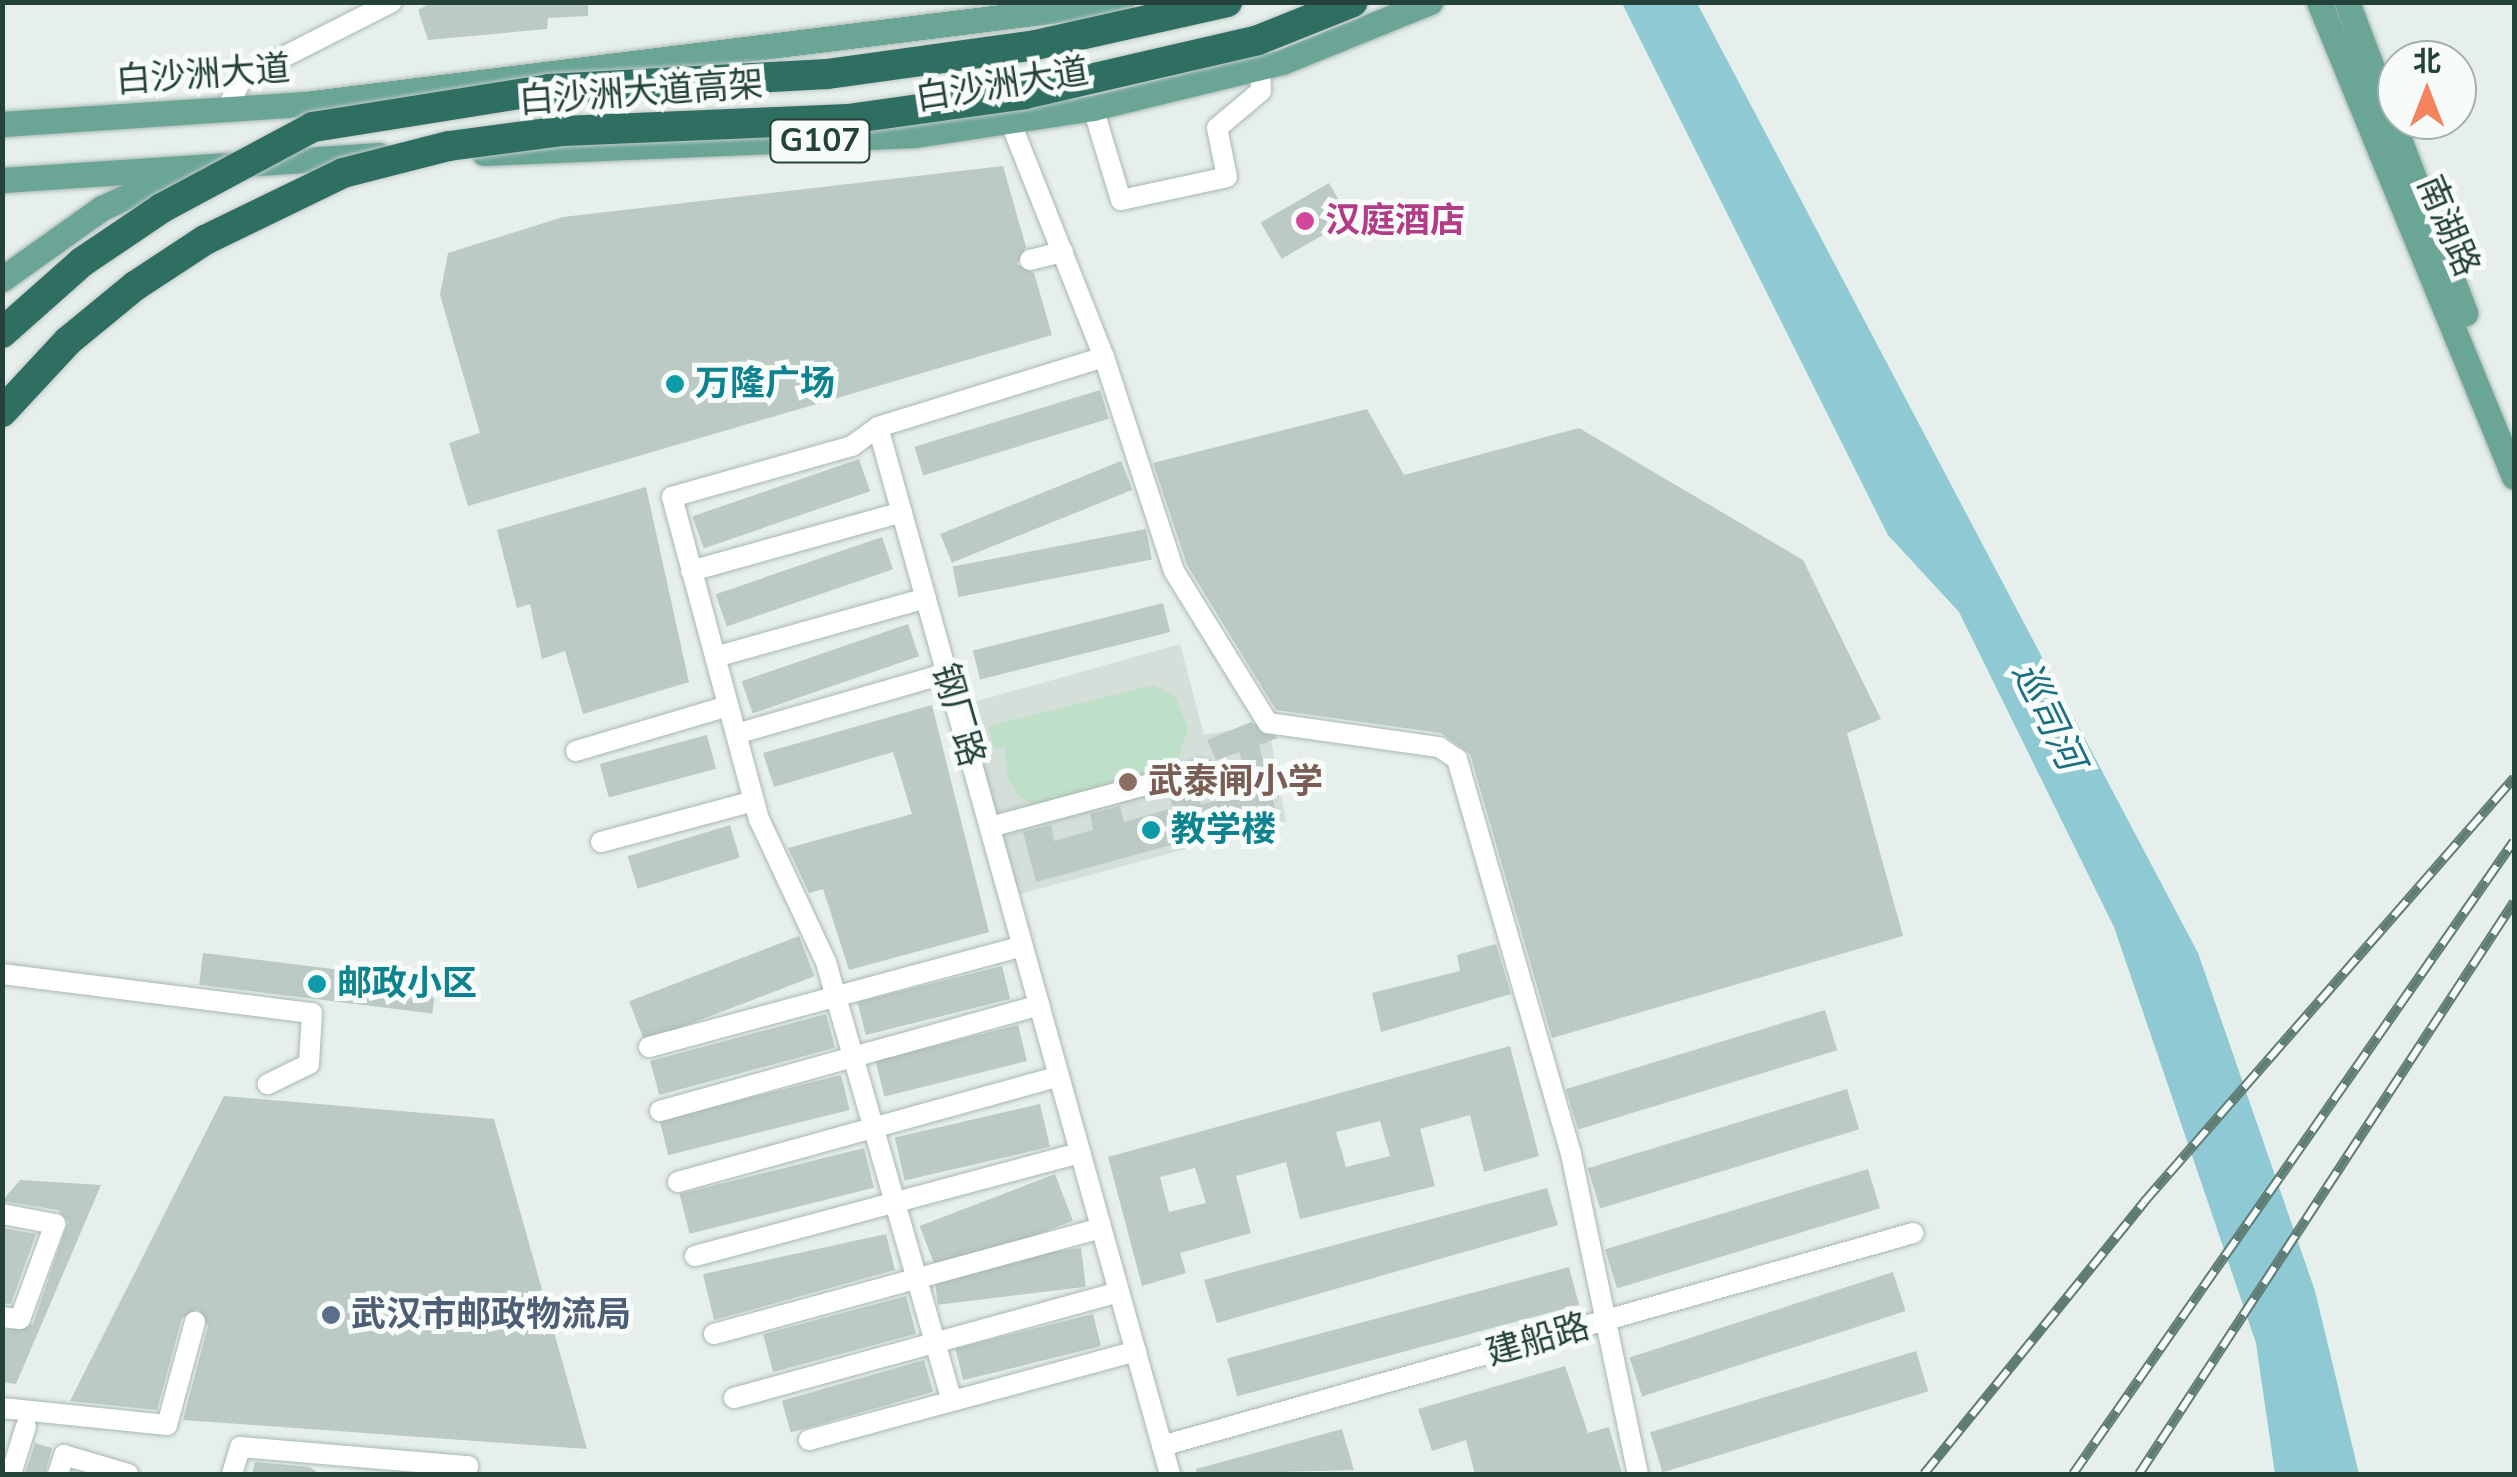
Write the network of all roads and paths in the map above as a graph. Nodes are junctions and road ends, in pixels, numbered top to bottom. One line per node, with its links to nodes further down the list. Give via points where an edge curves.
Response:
1 (392, 2): 10 (street, via 242,78)
2 (1122, 2): 10 (main road, 白沙洲大道)
3 (1227, 2): 18 (highway, 白沙洲大道高架, bridge, via 1034,46 846,72 549,89 422,104 313,127 162,208 82,262)
4 (1353, 2): 20 (highway, 白沙洲大道高架, bridge, via 1258,40 1024,94 848,119 564,132 449,146 343,172 205,240 136,286 68,341)
5 (2318, 2): 23 (main road, 南湖路)
6 (2346, 2): 22 (main road, 南湖路)
7 (1417, 5): 8 (main road, 白沙洲大道 / G107)
8 (1260, 67): 9 (main road, 白沙洲大道 / G107); 9 (street, via 1261,91 1217,128 1228,178 1121,200)
9 (1093, 108): 11 (main road, 白沙洲大道 / G107)
10 (226, 110): 12 (main road, 白沙洲大道)
11 (1010, 121): 13 (main road, 白沙洲大道 / G107, via 696,149); 15 (street)
12 (2, 124)
13 (209, 166): 14 (main road, 白沙洲大道 / G107); 17 (main road, 白沙洲大道 / G107, via 132,191)
14 (2, 180)
15 (1064, 252): 16 (street); 19 (street)
16 (1030, 260)
17 (2, 278)
18 (2, 333)
19 (1104, 357): 21 (street); 56 (street, via 1174,571 1268,723 1439,746 1456,760 1571,1154)
20 (2, 412)
21 (878, 427): 24 (street, 钢厂路); 25 (street, via 852,446 672,497)
22 (2514, 434)
23 (2514, 477)
24 (902, 512): 25 (street); 26 (street, 钢厂路)
25 (691, 571): 27 (street)
26 (926, 598): 27 (street); 28 (street, 钢厂路)
27 (715, 657): 29 (street)
28 (947, 674): 30 (street); 34 (street, 钢厂路)
29 (728, 706): 30 (street); 31 (street)
30 (736, 734): 33 (street)
31 (576, 751)
32 (1201, 770): 34 (street)
33 (754, 800): 35 (street); 38 (street)
34 (990, 827): 36 (street, 钢厂路)
35 (600, 842)
36 (1023, 946): 38 (street); 39 (street, 钢厂路)
37 (2, 974): 43 (street, via 312,1012 309,1064)
38 (836, 996): 40 (street); 41 (street)
39 (1039, 1005): 41 (street); 42 (street, 钢厂路)
40 (649, 1047)
41 (854, 1056): 44 (street); 45 (street)
42 (1059, 1076): 45 (street); 46 (street, 钢厂路)
43 (268, 1084)
44 (660, 1111)
45 (875, 1128): 47 (street); 48 (street)
46 (1080, 1153): 48 (street); 50 (street, 钢厂路)
47 (678, 1182)
48 (897, 1202): 52 (street); 53 (street)
49 (2, 1214): 55 (street, via 55,1224 20,1319)
50 (1102, 1228): 53 (street); 54 (street, 钢厂路)
51 (1913, 1232): 56 (street, 建船路)
52 (695, 1256)
53 (917, 1276): 58 (street); 59 (street)
54 (1119, 1292): 59 (street); 60 (street, 钢厂路)
55 (2, 1317)
56 (1604, 1321): 66 (street, 建船路); 73 (street)
57 (194, 1322): 63 (street, via 167,1425)
58 (714, 1334)
59 (935, 1340): 61 (street); 62 (street)
60 (1136, 1351): 62 (street); 66 (street, 钢厂路)
61 (734, 1398)
62 (951, 1399): 65 (street)
63 (2, 1408)
64 (26, 1426): 67 (street)
65 (809, 1440)
66 (1162, 1446): 72 (street, 钢厂路)
67 (11, 1474)
68 (58, 1474): 69 (street, via 64,1455)
69 (128, 1474)
70 (232, 1474): 71 (street, via 240,1447 468,1466)
71 (466, 1474)
72 (1170, 1474)
73 (1638, 1474)

